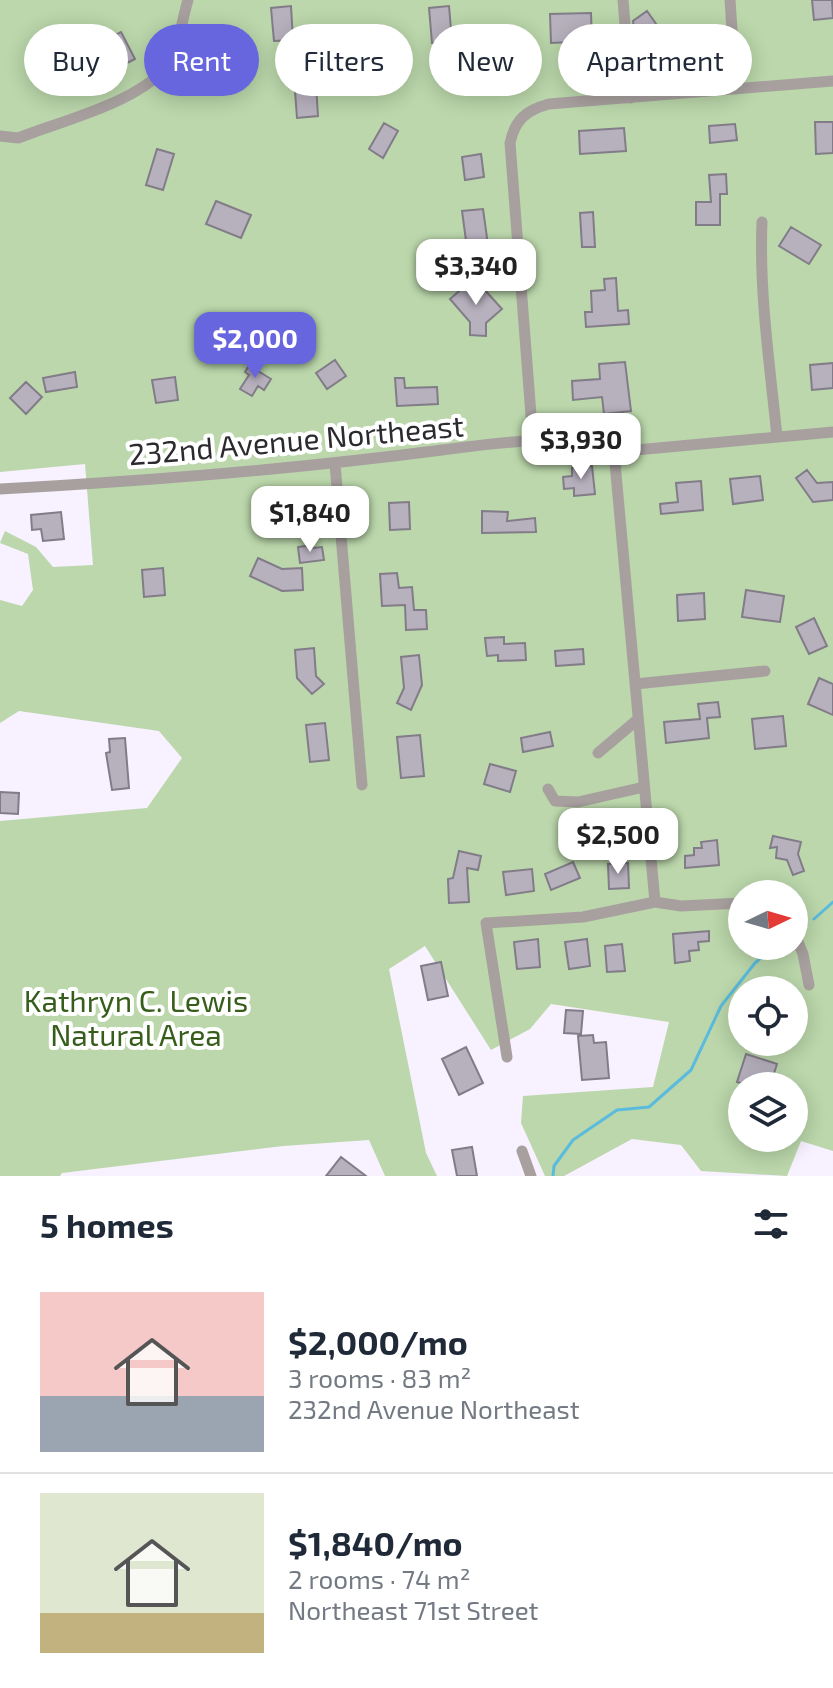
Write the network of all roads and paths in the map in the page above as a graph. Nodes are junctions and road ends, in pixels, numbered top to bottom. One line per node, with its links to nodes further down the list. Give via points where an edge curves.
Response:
1 (188, 0): 9 (street, via 171,59 152,83 18,138)
2 (623, 0): 8 (street)
3 (730, 0): 4 (street)
4 (732, 24)
5 (833, 81): 6 (street)
6 (752, 88)
7 (654, 96): 8 (street)
8 (631, 98): 13 (street, via 549,104 520,117 513,129 510,153)
9 (0, 136)
10 (762, 222): 12 (street)
11 (833, 432): 12 (street, 232nd Avenue Northeast)
12 (777, 437): 14 (street, 232nd Avenue Northeast)
13 (533, 441): 14 (street, 232nd Avenue Northeast, via 603,443); 15 (street, 232nd Avenue Northeast)
14 (614, 452): 18 (street)
15 (335, 464): 16 (street, 232nd Avenue Northeast); 21 (street)
16 (0, 489)
17 (765, 671): 18 (street)
18 (635, 684): 19 (street)
19 (637, 720): 20 (street); 22 (street)
20 (598, 753)
21 (362, 785)
22 (644, 787): 23 (street, via 578,802 555,801); 24 (street)
23 (548, 789)
24 (655, 902): 25 (street); 28 (street, via 583,917 491,922)
25 (728, 904)
26 (804, 960): 27 (street)
27 (809, 985)
28 (507, 1057)
29 (522, 1151): 30 (street)
30 (531, 1176)

